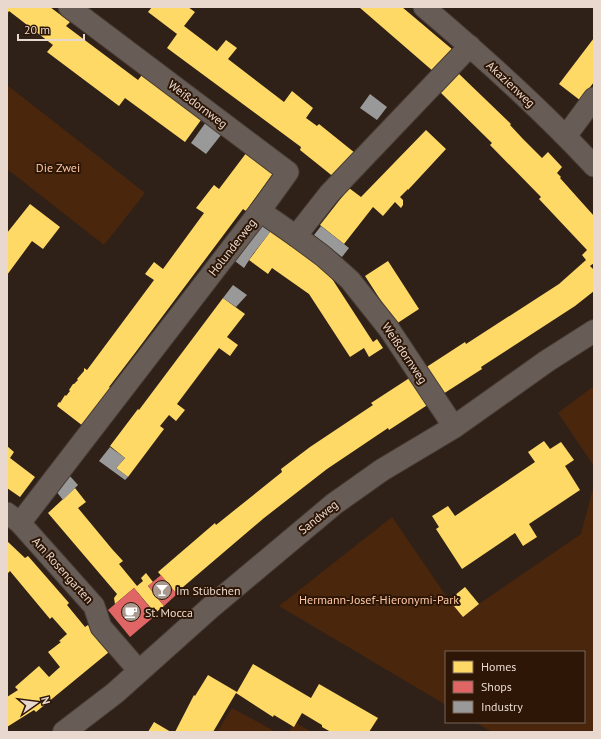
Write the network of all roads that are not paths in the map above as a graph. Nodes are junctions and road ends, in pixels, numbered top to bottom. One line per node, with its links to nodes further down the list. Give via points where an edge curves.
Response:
1 (69, 7): 7 (street, Weißdornweg, via 288,172)
2 (424, 7): 3 (street, Akazienweg)
3 (470, 46): 5 (street, Akazienweg); 8 (street, via 329,194)
4 (594, 98): 5 (street)
5 (566, 136): 6 (street, Akazienweg)
6 (594, 166)
7 (260, 211): 8 (street, Holunderweg); 11 (street, Holunderweg)
8 (296, 236): 10 (street, Weißdornweg, via 350,280 389,329)
9 (594, 331): 10 (street, Sandweg)
10 (454, 427): 12 (street, Sandweg, via 382,470 334,504)
11 (13, 518): 12 (street, Am Rosengarten, via 94,606 101,627)
12 (139, 671): 13 (street, Sandweg)
13 (64, 732)

